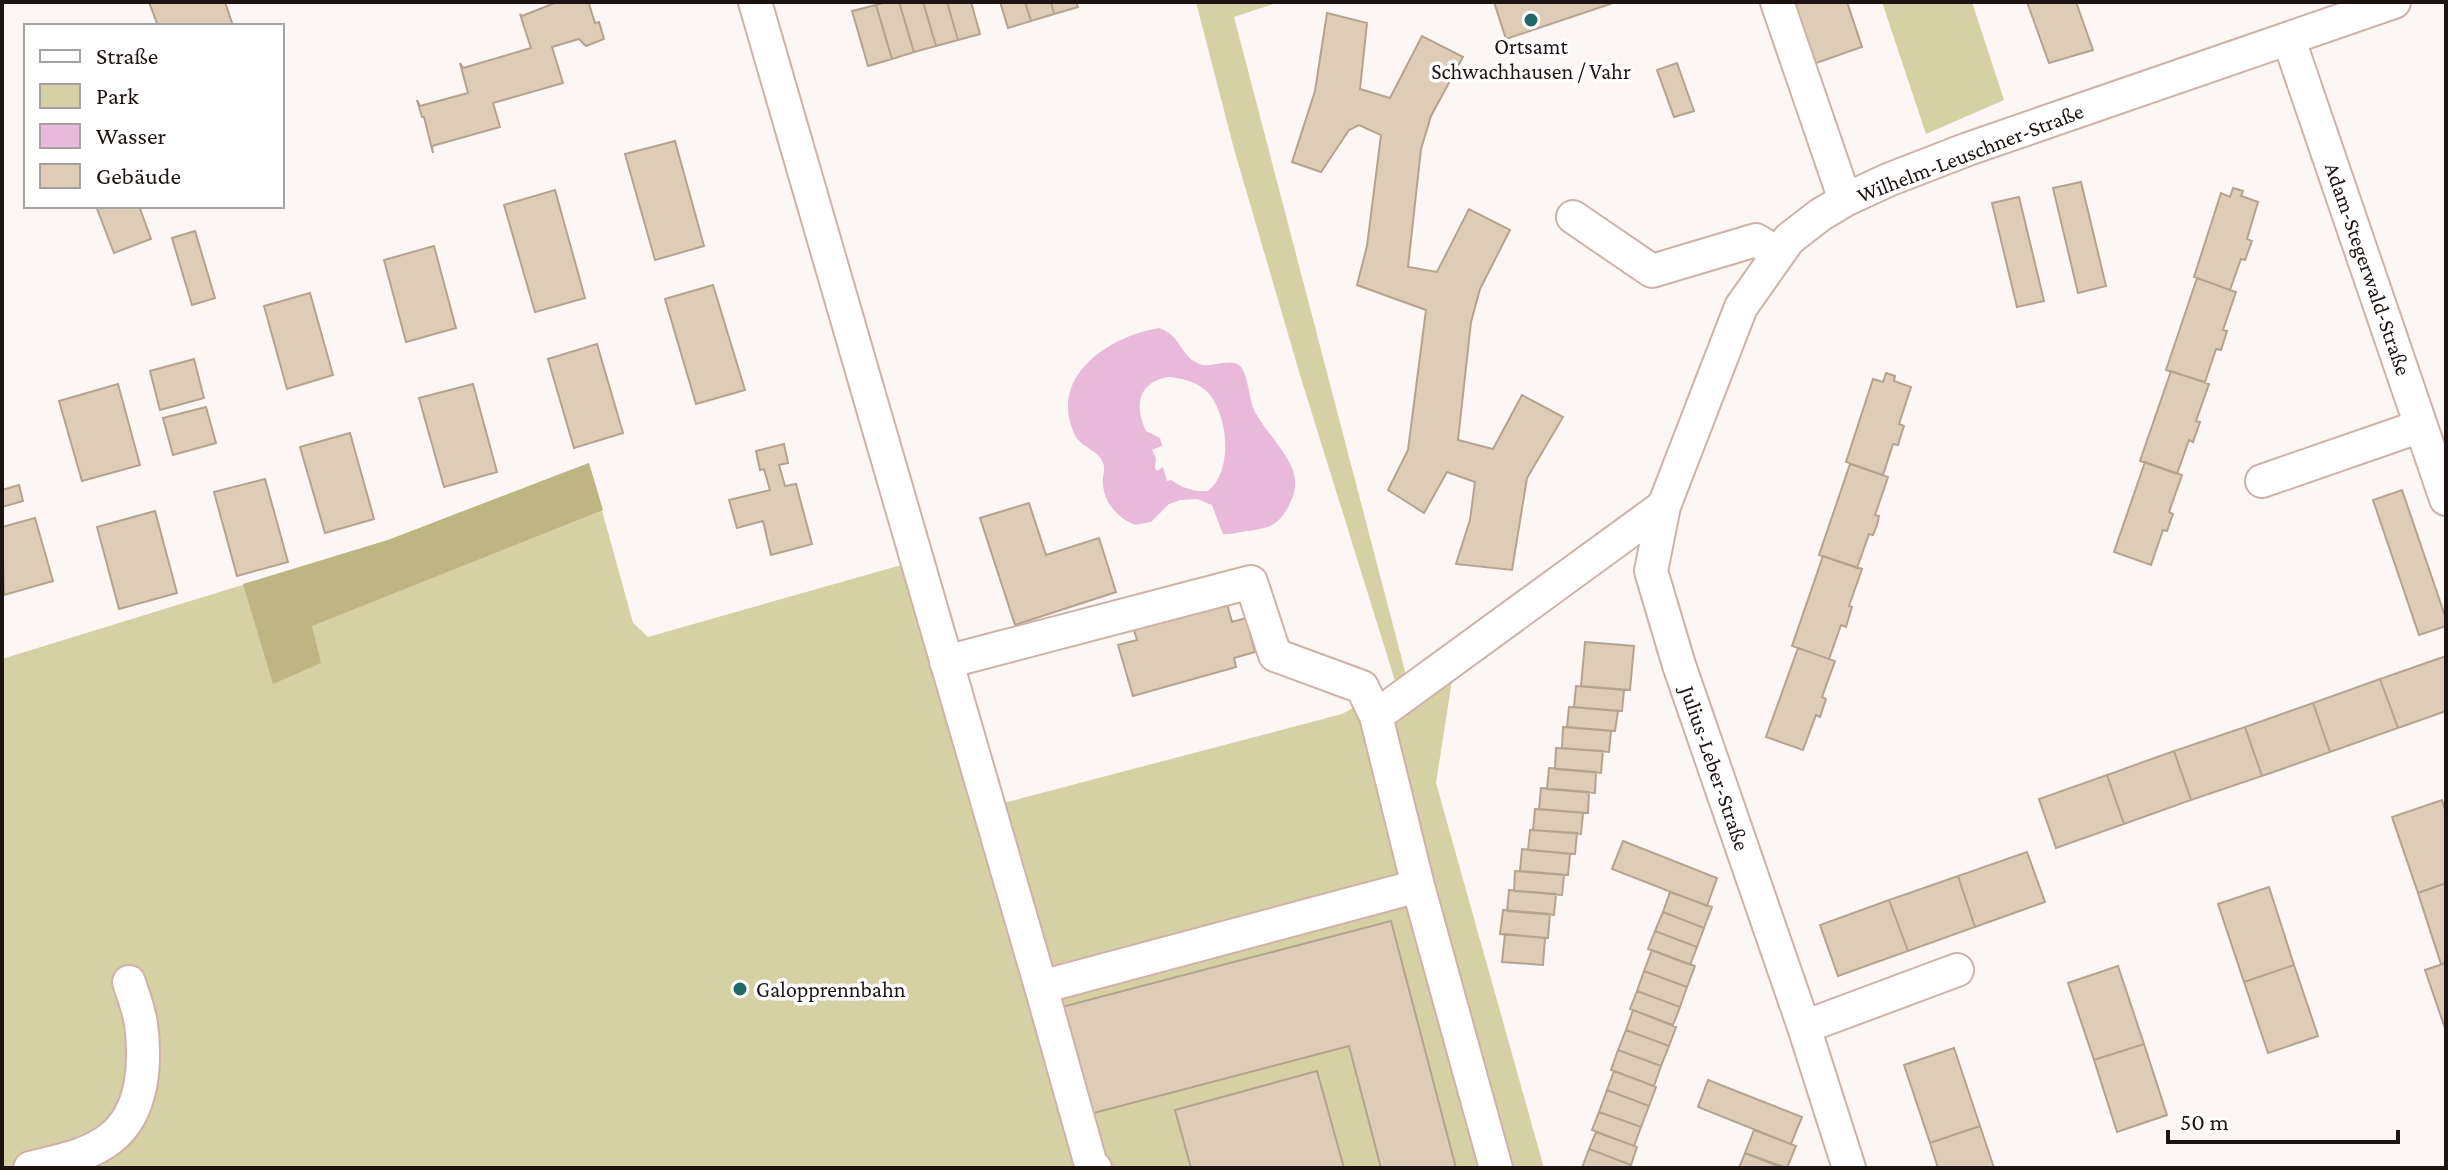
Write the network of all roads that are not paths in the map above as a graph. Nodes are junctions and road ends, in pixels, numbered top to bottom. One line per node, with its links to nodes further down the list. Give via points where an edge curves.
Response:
1 (755, 2): 12 (street)
2 (1777, 2): 5 (street)
3 (2394, 2): 4 (street, Wilhelm-Leuschner-Straße)
4 (2289, 40): 5 (street, Wilhelm-Leuschner-Straße, via 1968,149); 8 (street, Adam-Stegerwald-Straße)
5 (1845, 200): 7 (street, Wilhelm-Leuschner-Straße)
6 (1573, 217): 7 (street, via 1652,271 1756,240)
7 (1777, 253): 11 (street, Wilhelm-Leuschner-Straße, via 1741,307)
8 (2421, 426): 9 (street); 10 (street, Adam-Stegerwald-Straße)
9 (2262, 481)
10 (2446, 499)
11 (1664, 506): 13 (street); 18 (street, Julius-Leber-Straße, via 1651,571)
12 (946, 662): 13 (street, via 1251,582 1275,655 1362,687); 17 (street)
13 (1376, 716): 14 (street)
14 (1418, 886): 17 (street); 21 (street)
15 (1957, 970): 18 (street)
16 (129, 982): 19 (street, via 141,1022 143,1078 129,1118 112,1138 85,1153)
17 (1041, 987): 20 (street)
18 (1804, 1027): 22 (street, Julius-Leber-Straße)
19 (30, 1168)
20 (1095, 1168)
21 (1496, 1168)
22 (1849, 1168)

